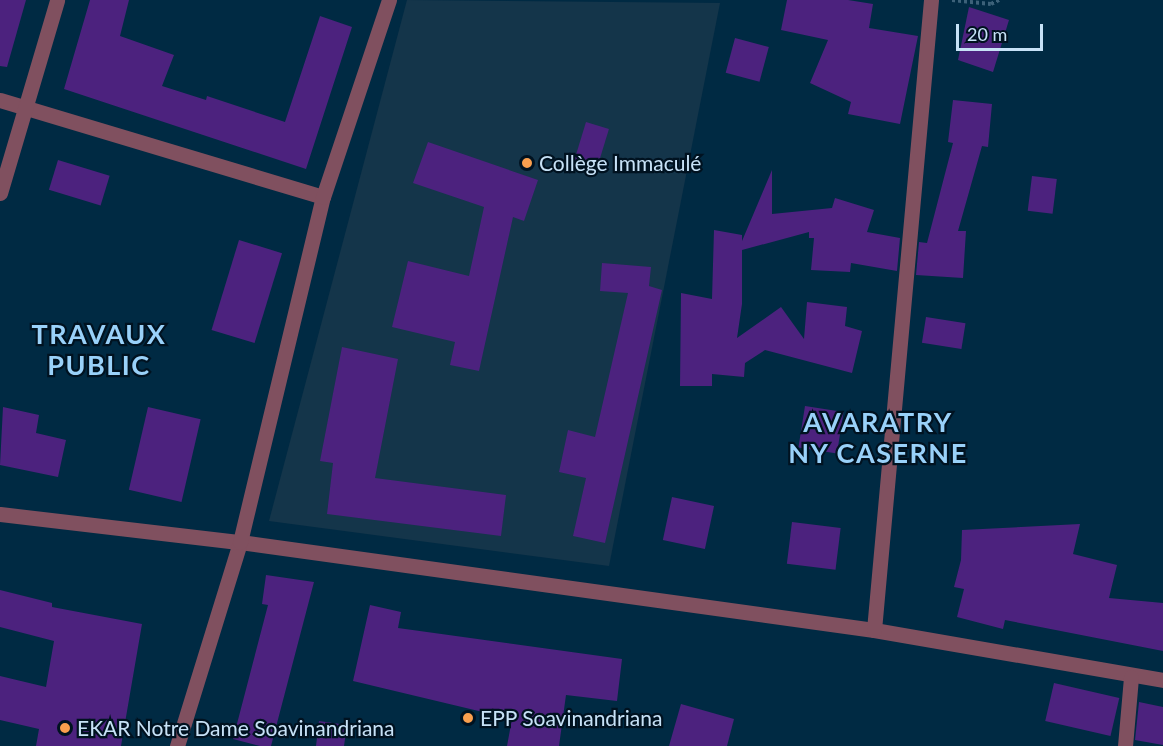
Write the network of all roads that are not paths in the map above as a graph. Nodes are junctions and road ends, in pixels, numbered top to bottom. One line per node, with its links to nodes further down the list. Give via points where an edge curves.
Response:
1 (57, 0): 5 (street)
2 (389, 0): 7 (street)
3 (931, 0): 10 (street)
4 (0, 100): 5 (street)
5 (24, 107): 6 (street); 7 (street)
6 (0, 193)
7 (323, 197): 9 (street)
8 (0, 514): 9 (street)
9 (240, 542): 10 (street); 13 (street)
10 (874, 630): 11 (street)
11 (1131, 677): 12 (street); 14 (street)
12 (1163, 680)
13 (177, 746)
14 (1125, 746)

